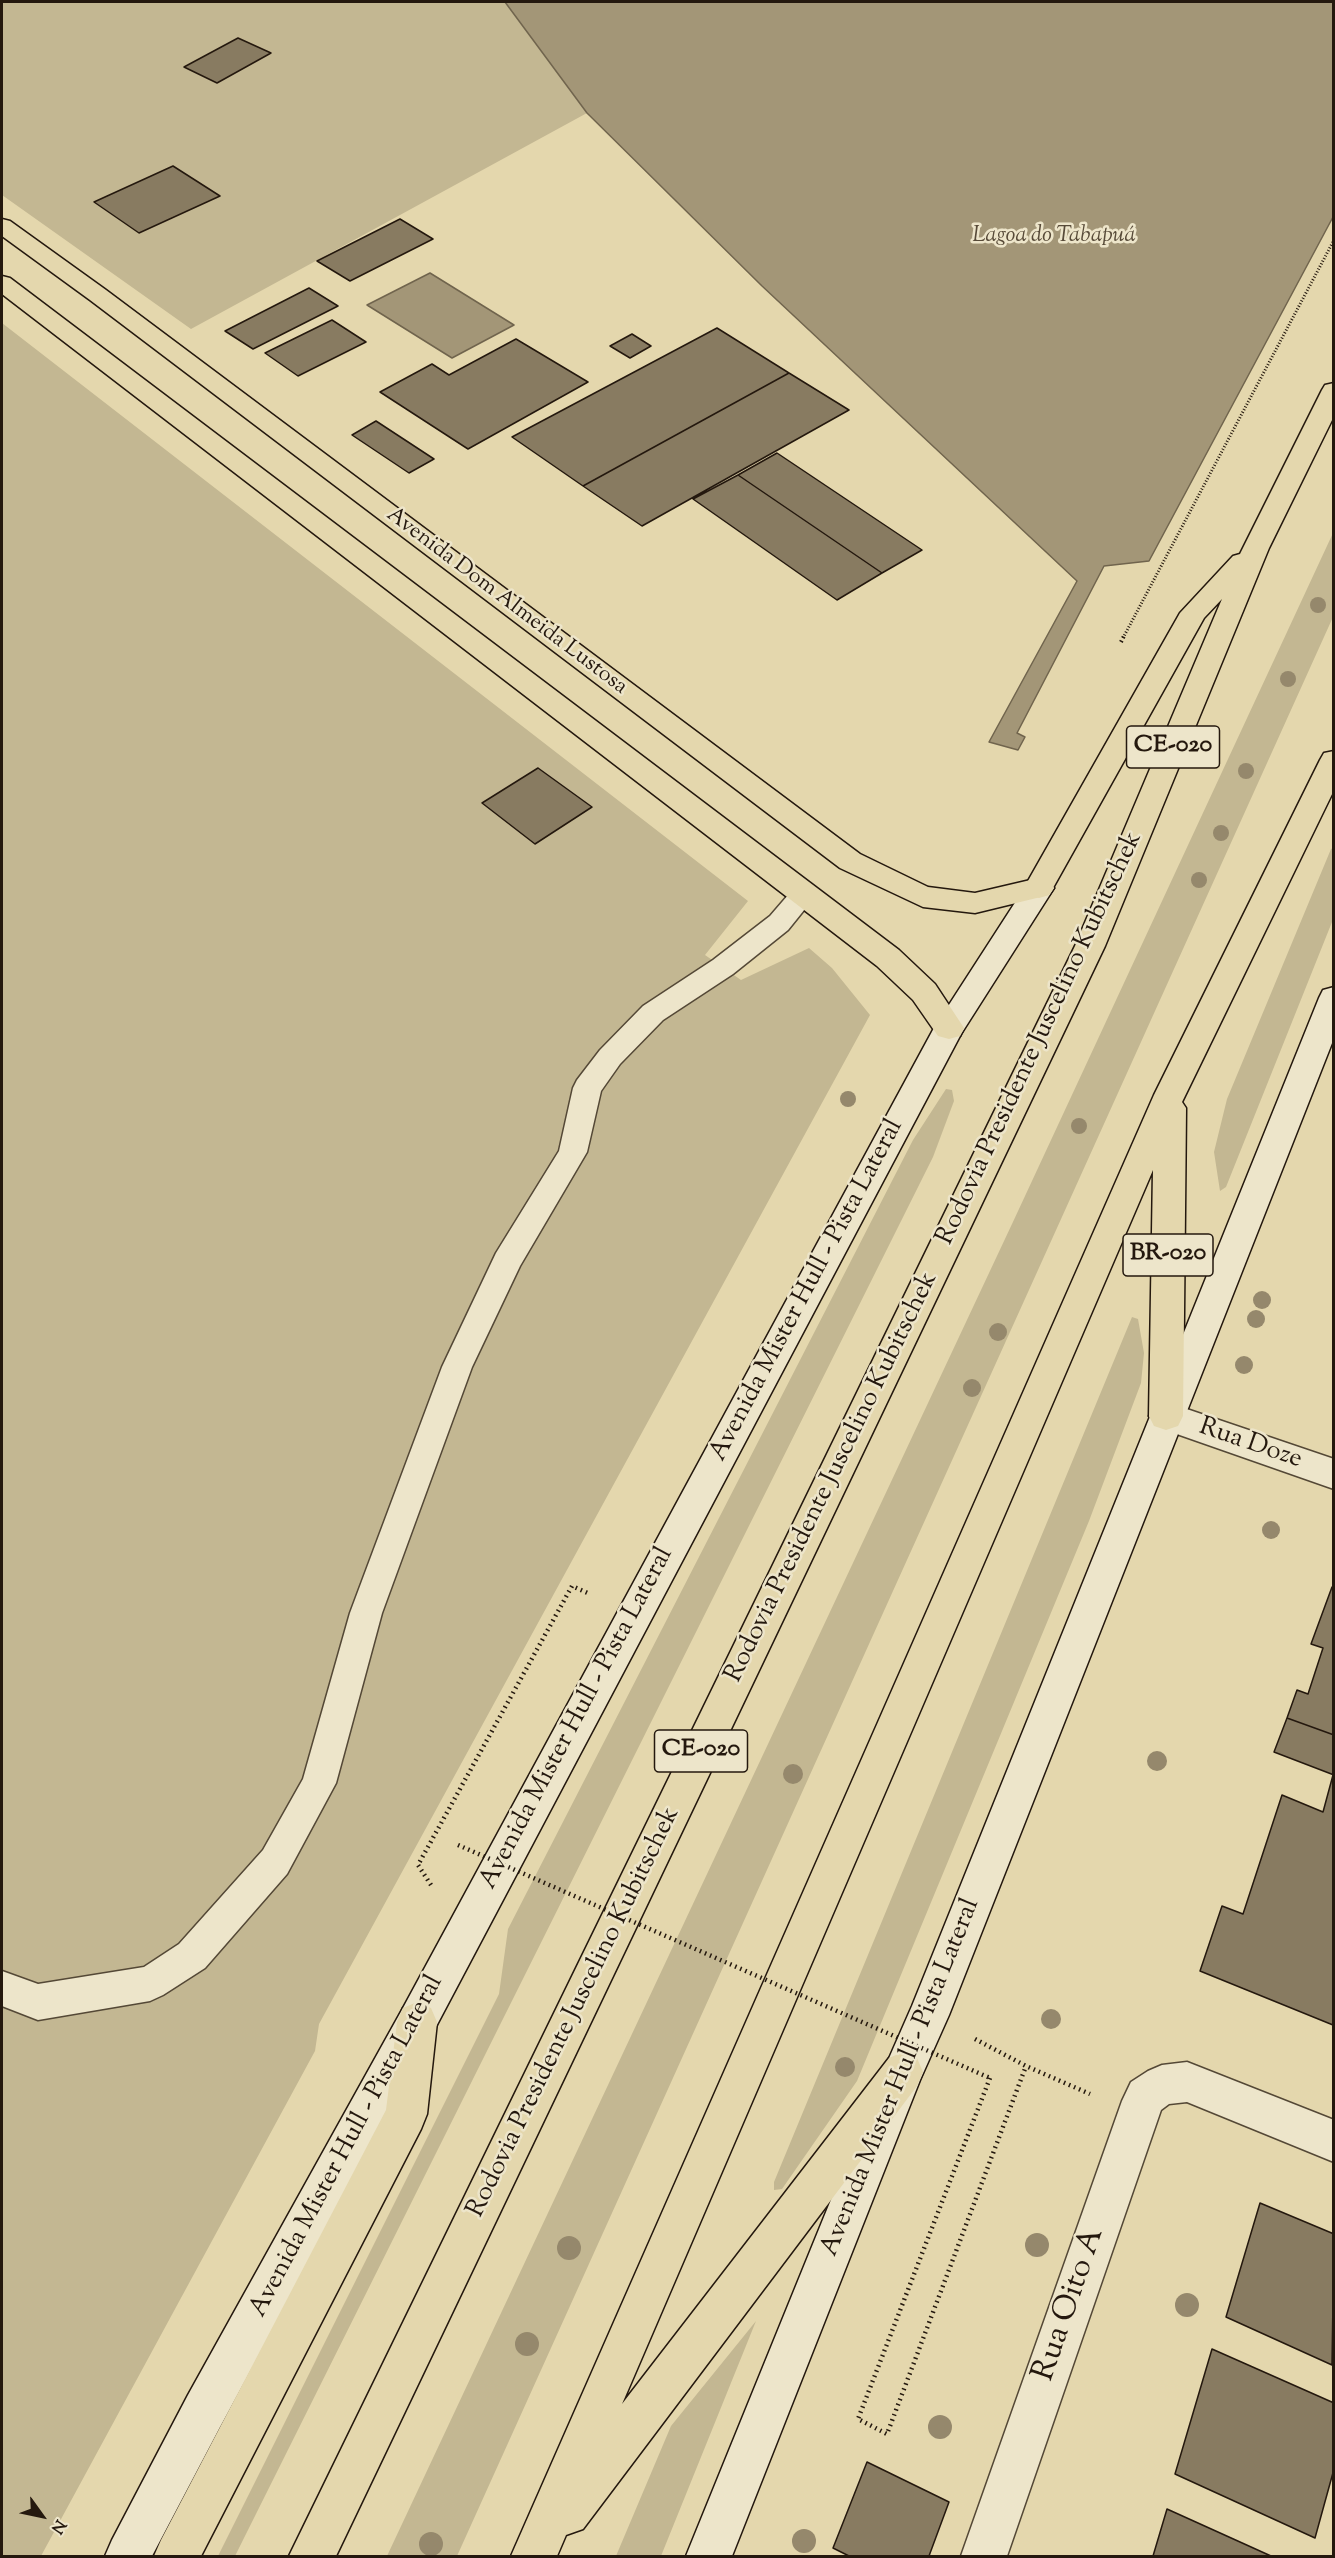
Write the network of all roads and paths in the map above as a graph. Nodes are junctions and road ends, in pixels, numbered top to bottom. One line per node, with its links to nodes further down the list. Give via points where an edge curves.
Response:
1 (2, 226): 5 (main road, Avenida Dom Almeida Lustosa)
2 (1334, 240): 7 (path)
3 (2, 283): 5 (main road, Avenida Dom Almeida Lustosa)
4 (1334, 390): 6 (main road, Rodovia Presidente Juscelino Kubitschek / CE-020)
5 (315, 489): 9 (main road, Avenida Dom Almeida Lustosa); 9 (main road, Avenida Dom Almeida Lustosa)
6 (1256, 548): 10 (main road, via 1193,614); 26 (main road, Rodovia Presidente Juscelino Kubitschek / CE-020, via 1090,946)
7 (1163, 560)
8 (1334, 760): 13 (main road)
9 (827, 877): 10 (main road, Avenida Dom Almeida Lustosa, via 923,897 975,903); 12 (main road, Avenida Dom Almeida Lustosa, via 888,958 924,992); 19 (lane, via 779,923 723,967 653,1013 609,1057 587,1088 573,1152 507,1261 457,1366 366,1613 319,1783 275,1862 192,1956 150,1983 38,2001)
10 (1039, 888): 12 (main road, Avenida Mister Hull - Pista Lateral)
11 (1334, 998): 14 (main road, Avenida Mister Hull - Pista Lateral)
12 (949, 1028): 20 (main road, Avenida Mister Hull - Pista Lateral)
13 (1170, 1095): 14 (main road, BR-020); 27 (main road)
14 (1166, 1416): 15 (main road, Rua Doze); 21 (main road, Avenida Mister Hull - Pista Lateral / BR-020)
15 (1334, 1474)
16 (587, 1605): 18 (path, via 593,1595 572,1586)
17 (463, 1835): 22 (path, bridge, via 458,1845 990,2078 858,2420 887,2434 1026,2066)
18 (418, 1865)
19 (2, 1989)
20 (417, 2022): 24 (main road, Avenida Mister Hull - Pista Lateral); 25 (main road, via 406,2115)
21 (903, 2072): 27 (main road); 28 (main road, Avenida Mister Hull - Pista Lateral / BR-020)
22 (1137, 2115): 23 (main road, Rua Oito A, via 1146,2096 1162,2085 1187,2082); 29 (main road, Rua Oito A)
23 (1334, 2140)
24 (128, 2556)
25 (177, 2556)
26 (312, 2556)
27 (534, 2556)
28 (709, 2556)
29 (984, 2556)

